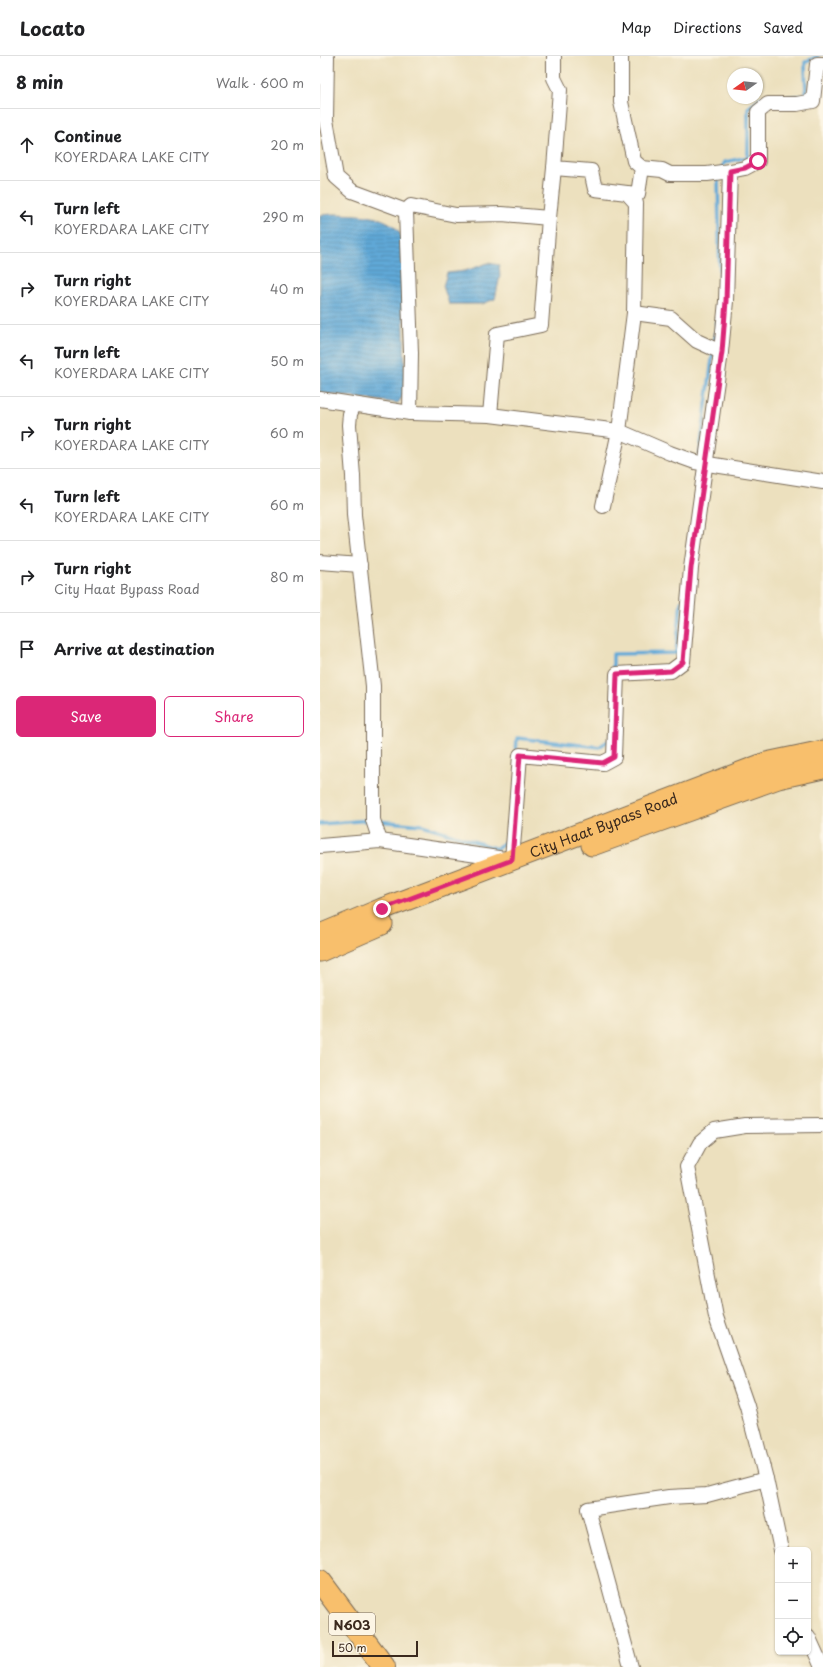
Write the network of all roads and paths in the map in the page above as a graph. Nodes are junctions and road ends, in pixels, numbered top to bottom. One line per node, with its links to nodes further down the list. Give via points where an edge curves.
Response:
1 (554, 56): 5 (street, via 554,78 560,90)
2 (620, 56): 6 (street, via 621,102 634,161)
3 (325, 63): 9 (street, via 326,120 336,177 352,191)
4 (823, 64): 7 (street, via 817,64 813,101 768,104 758,112 758,161 745,168)
5 (554, 168): 8 (street, via 591,171 595,189); 10 (street)
6 (642, 168): 7 (street, via 662,170 670,174); 8 (street, via 638,194)
7 (730, 171): 12 (street)
8 (627, 193): 11 (street, via 636,203)
9 (406, 212): 10 (street, via 411,206 456,215 502,214); 15 (street, via 411,353)
10 (549, 218): 16 (street, via 541,325 496,334)
11 (634, 313): 12 (street, via 671,318 697,341); 17 (street)
12 (722, 352): 18 (street)
13 (320, 399): 14 (street)
14 (354, 405): 15 (street); 22 (street, via 349,426 354,515)
15 (410, 413): 16 (street)
16 (490, 415): 17 (street)
17 (619, 431): 18 (street); 20 (street)
18 (701, 463): 19 (street); 27 (street, via 683,662 671,671 617,674 614,757 603,763 520,755)
19 (823, 482)
20 (603, 506)
21 (320, 562): 22 (street)
22 (360, 565): 25 (street, via 373,686 373,820)
23 (823, 751): 27 (main road, City Haat Bypass Road, via 766,763)
24 (823, 768): 29 (main road, City Haat Bypass Road, via 778,778 508,875)
25 (380, 841): 26 (street); 27 (street)
26 (320, 846)
27 (512, 860): 28 (main road, City Haat Bypass Road)
28 (320, 934)
29 (320, 951)
30 (823, 1125): 31 (street, via 745,1126 714,1131 700,1143 687,1166 716,1317 747,1406)
31 (766, 1478): 32 (street); 36 (street, via 707,1495 669,1497 588,1509)
32 (780, 1547)
33 (320, 1581): 35 (highway, N603)
34 (811, 1643): 37 (street)
35 (384, 1667)
36 (631, 1667)
37 (822, 1667)

